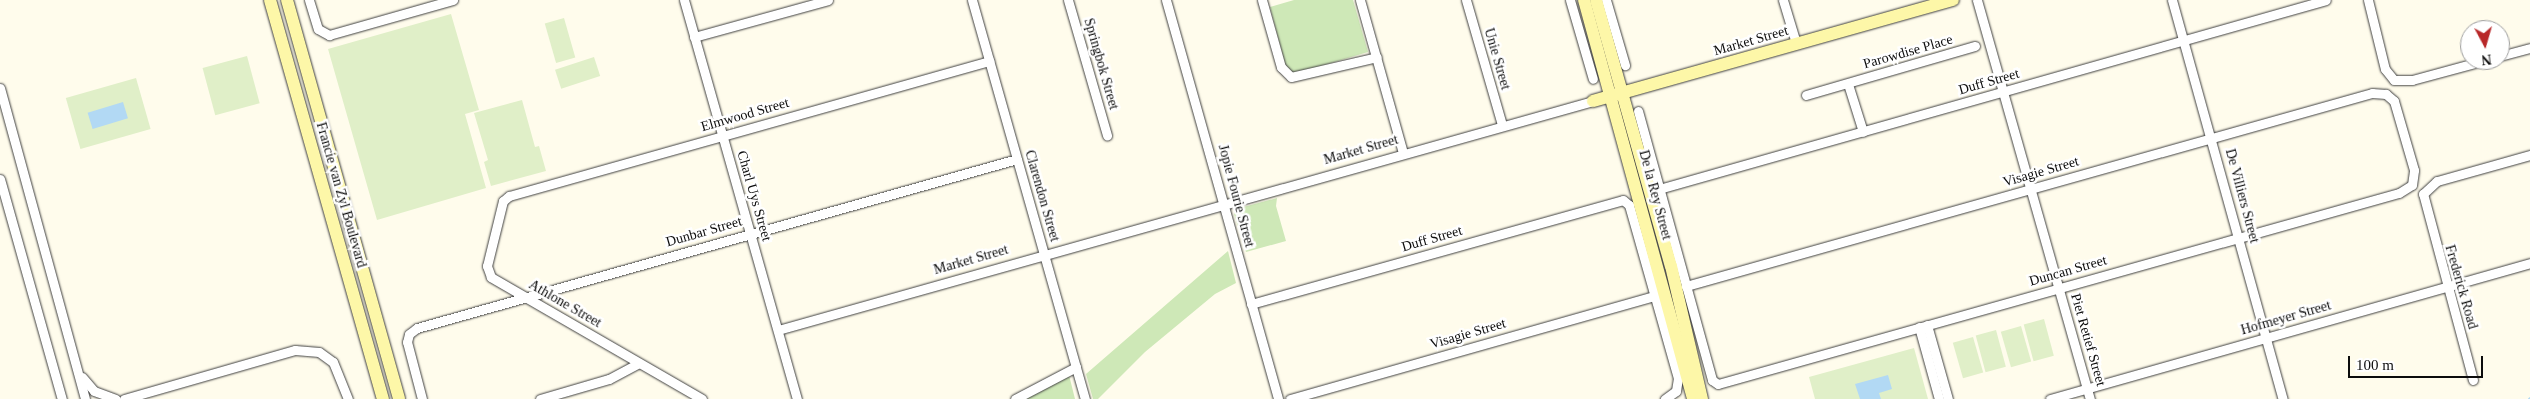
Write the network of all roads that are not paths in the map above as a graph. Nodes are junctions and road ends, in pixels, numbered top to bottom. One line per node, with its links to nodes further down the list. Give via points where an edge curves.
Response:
1 (270, 0): 81 (main road, Francie van Zyl Boulevard)
2 (287, 0): 82 (main road, Francie van Zyl Boulevard)
3 (309, 0): 4 (street, via 318,29 329,35)
4 (453, 0)
5 (684, 0): 23 (street, Charl Uys Street)
6 (828, 0): 23 (street)
7 (972, 0): 30 (street, Clarendon Street)
8 (1068, 0): 43 (street, Springbok Street)
9 (1166, 0): 55 (street, Jopie Fourie Street)
10 (1262, 0): 29 (street, via 1281,68 1291,77)
11 (1360, 0): 29 (street)
12 (1466, 0): 41 (street, Unie Street)
13 (1570, 0): 33 (street)
14 (1584, 0): 37 (main road, De la Rey Street)
15 (1596, 0): 37 (main road, De la Rey Street)
16 (1606, 0): 31 (street)
17 (1784, 0): 25 (street)
18 (1953, 0): 25 (main road, Market Street)
19 (1977, 0): 36 (street, Piet Retief Street)
20 (2172, 0): 24 (street, De Villiers Street)
21 (2326, 0): 24 (street, Duff Street)
22 (2368, 3): 32 (street, via 2385,69 2394,80 2402,81)
23 (694, 37): 44 (street, Charl Uys Street)
24 (2183, 41): 36 (street, Duff Street); 45 (street, De Villiers Street)
25 (1796, 44): 37 (main road, Market Street)
26 (1975, 46): 34 (street, Parowdise Place)
27 (2530, 48): 28 (street)
28 (2510, 53)
29 (1377, 58): 46 (street)
30 (989, 61): 44 (street, Elmwood Street); 48 (street, Clarendon Street)
31 (1625, 65)
32 (2460, 66)
33 (1593, 79)
34 (1848, 84): 38 (street, Parowdise Place); 42 (street)
35 (0, 88): 71 (street)
36 (2003, 93): 42 (street, Duff Street); 52 (street, Piet Retief Street)
37 (1617, 94): 39 (main road, Market Street); 92 (main road, De la Rey Street); 93 (main road, De la Rey Street, via 1671,266)
38 (1806, 95)
39 (1593, 101): 41 (street, Market Street)
40 (1638, 111): 51 (street, De la Rey Street)
41 (1502, 125): 46 (street, Market Street)
42 (1863, 132): 51 (street, Duff Street)
43 (1107, 135)
44 (722, 136): 53 (street, Elmwood Street); 56 (street, Charl Uys Street)
45 (2212, 138): 49 (street, Visagie Street, via 2372,93 2386,94 2397,108); 52 (street, Visagie Street); 57 (street, De Villiers Street)
46 (1403, 153): 55 (street, Market Street)
47 (2530, 155): 61 (street, Frederick Road, via 2437,181 2426,188 2424,202)
48 (1017, 159): 56 (street, Dunbar Street); 58 (street, Clarendon Street)
49 (2414, 170): 57 (street, Duncan Street, via 2412,185 2399,193)
50 (0, 179): 76 (street)
51 (1659, 189): 60 (street, De la Rey Street)
52 (2030, 189): 60 (street, Visagie Street); 62 (street, Piet Retief Street)
53 (509, 196): 64 (street, Athlone Street, via 501,203 486,270 491,278)
54 (1620, 200): 63 (street, De la Rey Street, via 1629,205); 65 (street, Duff Street)
55 (1224, 204): 58 (street, Market Street); 65 (street, Jopie Fourie Street)
56 (750, 234): 64 (street, Dunbar Street); 67 (street, Charl Uys Street)
57 (2239, 237): 62 (street, Duncan Street); 68 (street, De Villiers Street)
58 (1044, 255): 67 (street, Market Street); 70 (street, Clarendon Street)
59 (2530, 263): 61 (street, Hofmeyer Street)
60 (1686, 286): 73 (street, De la Rey Street)
61 (2447, 287): 68 (street, Hofmeyer Street); 72 (street, Frederick Road)
62 (2059, 288): 66 (street, Duncan Street); 74 (street, Piet Retief Street)
63 (1654, 296): 90 (street, Visagie Street); 91 (street, De la Rey Street, via 1678,378 1676,391)
64 (526, 298): 69 (street, Athlone Street); 83 (street, Dunbar Street, via 418,328 410,334 407,342)
65 (1251, 304): 89 (street, Jopie Fourie Street)
66 (1923, 326): 73 (street, Duncan Street); 75 (street)
67 (778, 330): 86 (street, Charl Uys Street)
68 (2267, 337): 74 (street, Hofmeyer Street); 96 (street, De Villiers Street)
69 (639, 363): 84 (street, via 610,379); 85 (street, Athlone Street)
70 (1076, 367): 87 (street); 88 (street, Clarendon Street)
71 (81, 375): 77 (street); 78 (street, via 94,391)
72 (2473, 380)
73 (1716, 383)
74 (2087, 388): 94 (street, Hofmeyer Street); 95 (street, Piet Retief Street)
75 (1943, 397)
76 (62, 399)
77 (85, 399)
78 (116, 399)
79 (124, 399): 80 (street, via 295,350 319,352 334,362)
80 (348, 399)
81 (383, 399)
82 (399, 399)
83 (422, 399)
84 (540, 399)
85 (702, 399)
86 (797, 399)
87 (1014, 399)
88 (1085, 399)
89 (1278, 399)
90 (1290, 399)
91 (1665, 399)
92 (1693, 399)
93 (1702, 399)
94 (2050, 399)
95 (2090, 399)
96 (2283, 399)

